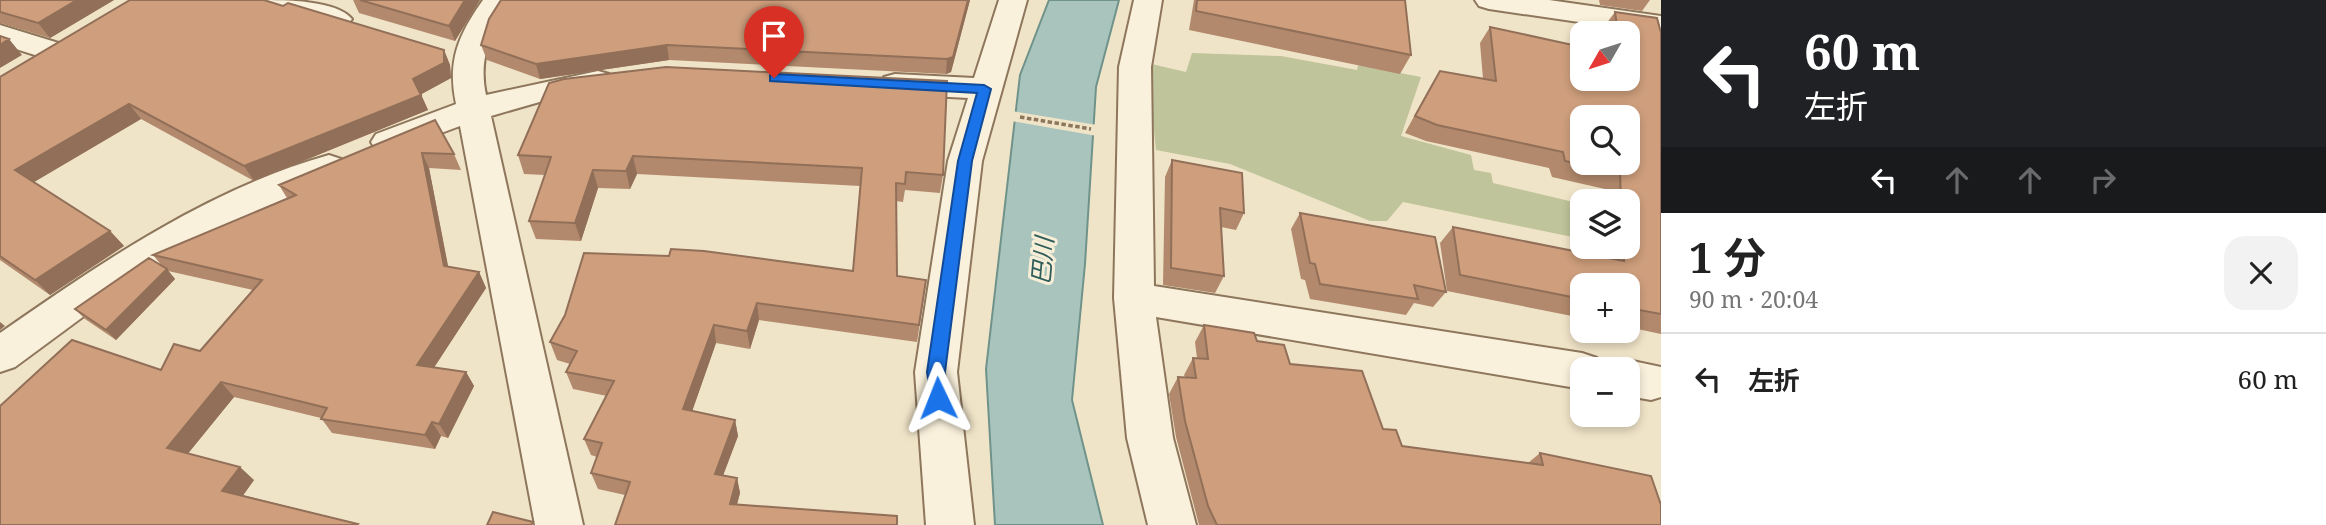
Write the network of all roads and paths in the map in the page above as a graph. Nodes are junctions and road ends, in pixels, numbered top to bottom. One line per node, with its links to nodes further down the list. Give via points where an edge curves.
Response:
1 (275, 0): 7 (street)
2 (497, 0): 13 (street, via 453,54)
3 (1013, 0): 12 (street)
4 (1148, 0): 16 (street, via 1135,67)
5 (1489, 0): 6 (street)
6 (1661, 25)
7 (364, 27)
8 (0, 34): 9 (street, via 64,45)
9 (22, 71)
10 (632, 77): 13 (street, via 569,85)
11 (861, 83): 12 (street)
12 (984, 89): 20 (street, via 965,161 936,372)
13 (470, 108): 17 (street, via 221,212 123,267); 19 (street)
14 (1013, 116): 15 (path)
15 (1103, 131)
16 (1134, 298): 18 (street); 21 (street, via 1150,438)
17 (0, 355)
18 (1570, 369)
19 (559, 525)
20 (950, 525)
21 (1172, 525)

